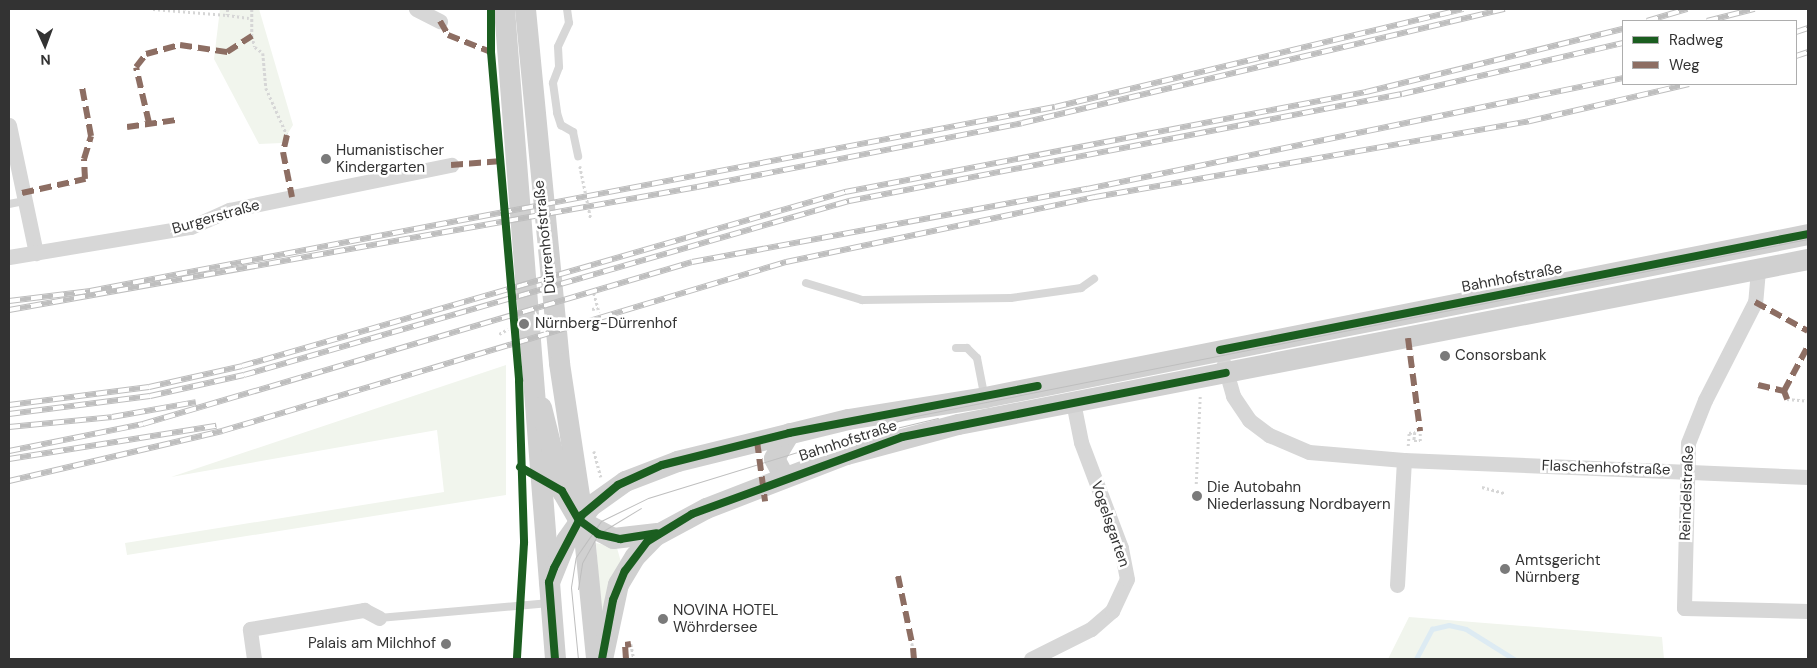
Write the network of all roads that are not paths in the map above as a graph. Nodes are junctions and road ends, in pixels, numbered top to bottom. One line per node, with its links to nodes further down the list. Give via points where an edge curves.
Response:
1 (416, 9): 5 (street)
2 (504, 9): 20 (main road, Dürrenhofstraße)
3 (525, 9): 28 (main road, Dürrenhofstraße, via 558,353)
4 (568, 9): 7 (lane, via 569,23 558,47 559,67 553,83 557,114 561,125 573,132)
5 (440, 21)
6 (9, 125): 9 (street)
7 (578, 156)
8 (451, 165): 11 (street, Burgerstraße, via 228,210 191,227)
9 (16, 203): 11 (street)
10 (1808, 234): 18 (main road, Bahnhofstraße)
11 (36, 253): 12 (street, Burgerstraße)
12 (9, 257)
13 (1808, 259): 14 (main road, Bahnhofstraße)
14 (1758, 270): 19 (main road, Bahnhofstraße); 25 (street, Reindelstraße, via 1755,302 1691,430)
15 (1094, 279): 16 (lane, via 1081,288 1011,298 862,300)
16 (806, 283)
17 (956, 348): 21 (lane, via 967,348 977,358)
18 (1220, 350): 19 (street, Flaschenhofstraße); 21 (main road, Bahnhofstraße)
19 (1226, 373): 22 (main road, Bahnhofstraße); 24 (street, Flaschenhofstraße, via 1236,403 1249,420 1291,446 1327,455)
20 (531, 380): 28 (main road, Dürrenhofstraße, via 552,438 560,486); 30 (main road, Dürrenhofstraße)
21 (985, 397): 23 (main road, Bahnhofstraße)
22 (1073, 402): 26 (main road, Bahnhofstraße, via 902,437); 39 (street, Vogelsgarten, via 1081,442 1121,548 1128,579 1112,611 1091,629)
23 (789, 433): 26 (main road, via 774,458); 28 (main road, Bahnhofstraße, via 662,465 606,493)
24 (1406, 453): 25 (street, Flaschenhofstraße); 31 (street)
25 (1687, 471): 27 (street, Flaschenhofstraße); 33 (street, Reindelstraße, via 1684,608)
26 (784, 477): 29 (main road, Bahnhofstraße, via 692,514)
27 (1808, 477)
28 (581, 520): 29 (main road, via 613,538); 30 (main road, Bahnhofstraße); 37 (main road, Dürrenhofstraße)
29 (660, 532): 38 (main road, Bahnhofstraße, via 639,550 618,584)
30 (549, 582): 32 (main road, Dürrenhofstraße)
31 (1398, 585)
32 (551, 603): 34 (lane, via 517,602); 36 (main road, Dürrenhofstraße)
33 (1808, 611)
34 (379, 618): 35 (street, via 364,610 250,629)
35 (254, 659)
36 (555, 659)
37 (596, 659)
38 (602, 659)
39 (1031, 659)

